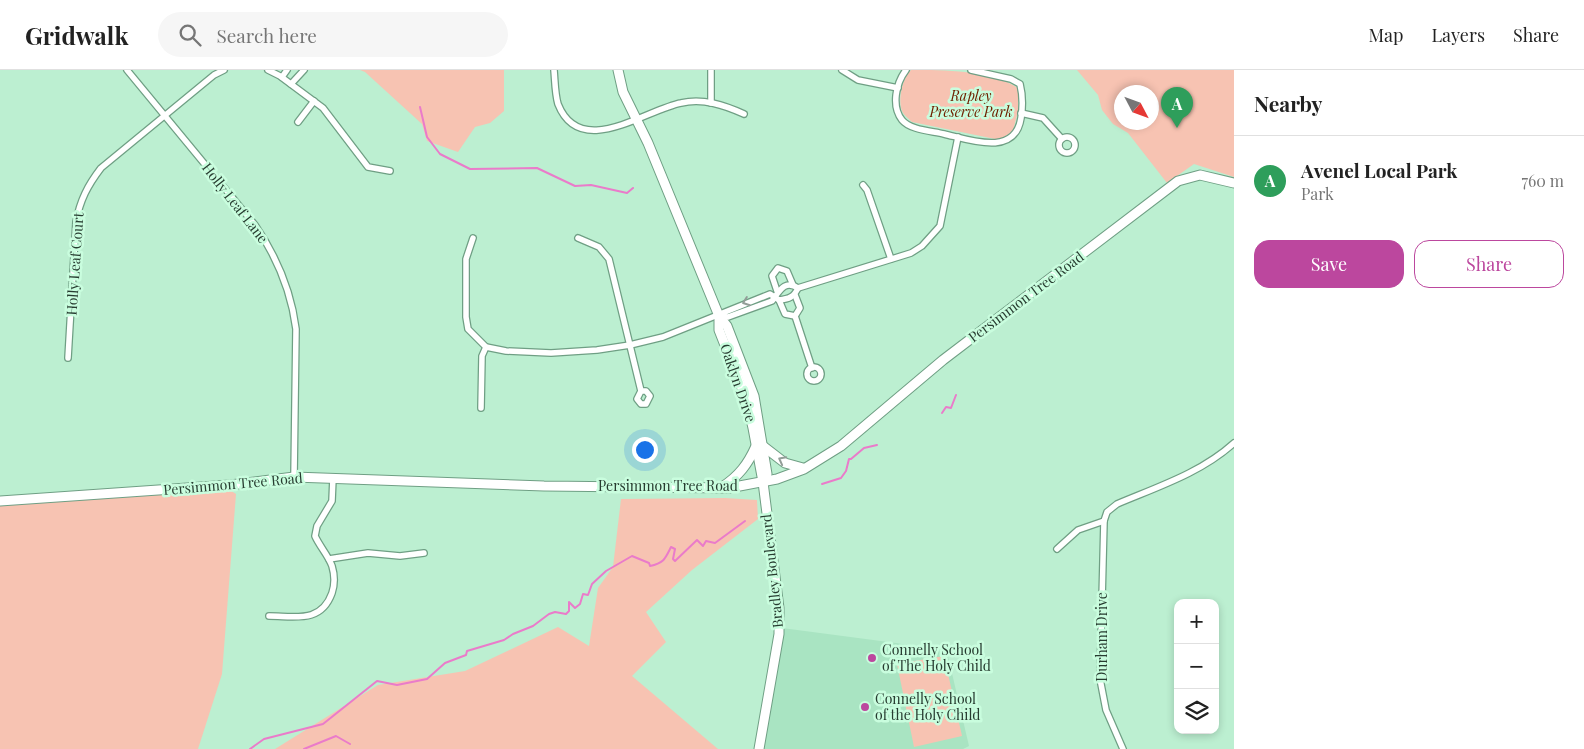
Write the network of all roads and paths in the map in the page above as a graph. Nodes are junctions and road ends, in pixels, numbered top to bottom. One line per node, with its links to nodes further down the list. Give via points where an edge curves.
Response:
1 (127, 70): 19 (street, Holly Leaf Lane)
2 (224, 70): 19 (street, Holly Leaf Court)
3 (268, 70): 12 (street)
4 (287, 70): 12 (street)
5 (304, 70): 13 (street)
6 (554, 70): 20 (street, via 558,104 576,125 589,131 605,131)
7 (618, 70): 20 (main road, Oaklyn Drive, via 623,92)
8 (711, 70): 16 (street)
9 (842, 70): 14 (street, via 858,80)
10 (906, 70): 14 (street)
11 (971, 70): 17 (street, via 1017,82 1022,93)
12 (282, 77): 13 (street)
13 (291, 84): 15 (street)
14 (898, 88): 22 (street, via 896,111 903,121 911,126)
15 (314, 101): 21 (street); 24 (street, via 336,122 368,167)
16 (711, 103): 18 (street, via 728,106); 20 (street, via 681,103)
17 (1021, 113): 22 (street, via 1019,127 1013,136 1001,143); 23 (street, via 1043,118)
18 (744, 114)
19 (165, 116): 36 (street, Holly Leaf Court, via 101,168 87,187 79,206); 43 (street, Holly Leaf Lane, via 255,225 281,268 296,329)
20 (637, 119): 32 (main road, Oaklyn Drive)
21 (298, 122)
22 (958, 137): 29 (street, via 940,226 922,246)
23 (1062, 139)
24 (390, 171)
25 (1234, 183): 42 (main road, Persimmon Tree Road, via 1200,176 1178,181 943,360 841,446)
26 (862, 185): 29 (street, via 867,190)
27 (473, 238): 35 (street, via 466,259 466,317 471,334)
28 (578, 238): 34 (street, via 599,247 610,259)
29 (891, 259): 30 (street)
30 (795, 289): 31 (street, via 784,286); 31 (street, via 788,299); 31 (street, via 787,271 778,268 772,276); 33 (street, via 800,308)
31 (777, 296): 32 (street, via 772,301 728,317); 33 (street, via 785,314)
32 (719, 316): 34 (street); 41 (main road, Oaklyn Drive, via 719,330)
33 (795, 316): 37 (street)
34 (630, 345): 35 (street, via 551,352); 38 (street)
35 (486, 347): 39 (street, via 482,356)
36 (68, 358)
37 (812, 368)
38 (642, 391)
39 (482, 408)
40 (1234, 443): 48 (street, via 1195,470 1117,504 1107,512)
41 (759, 446): 42 (main road, one-way to 41, via 785,463); 45 (main road, Oaklyn Drive, via 767,474); 46 (main road, via 734,480)
42 (804, 468): 45 (main road, Persimmon Tree Road)
43 (294, 477): 44 (main road, Persimmon Tree Road); 47 (main road, Persimmon Tree Road, via 230,485)
44 (333, 478): 46 (main road, Persimmon Tree Road, via 526,486); 51 (street, via 332,501 317,526 315,536)
45 (763, 482): 46 (main road, Persimmon Tree Road); 53 (main road, Bradley Boulevard, via 779,608 779,634)
46 (721, 488)
47 (0, 501)
48 (1104, 522): 49 (street, via 1078,530); 54 (street, Durham Drive, via 1100,679 1106,710)
49 (1057, 549)
50 (424, 553): 51 (street, via 400,556 368,553)
51 (329, 559): 52 (street, via 335,584 330,600 322,610 305,617)
52 (269, 616)
53 (759, 749)
54 (1122, 749)

